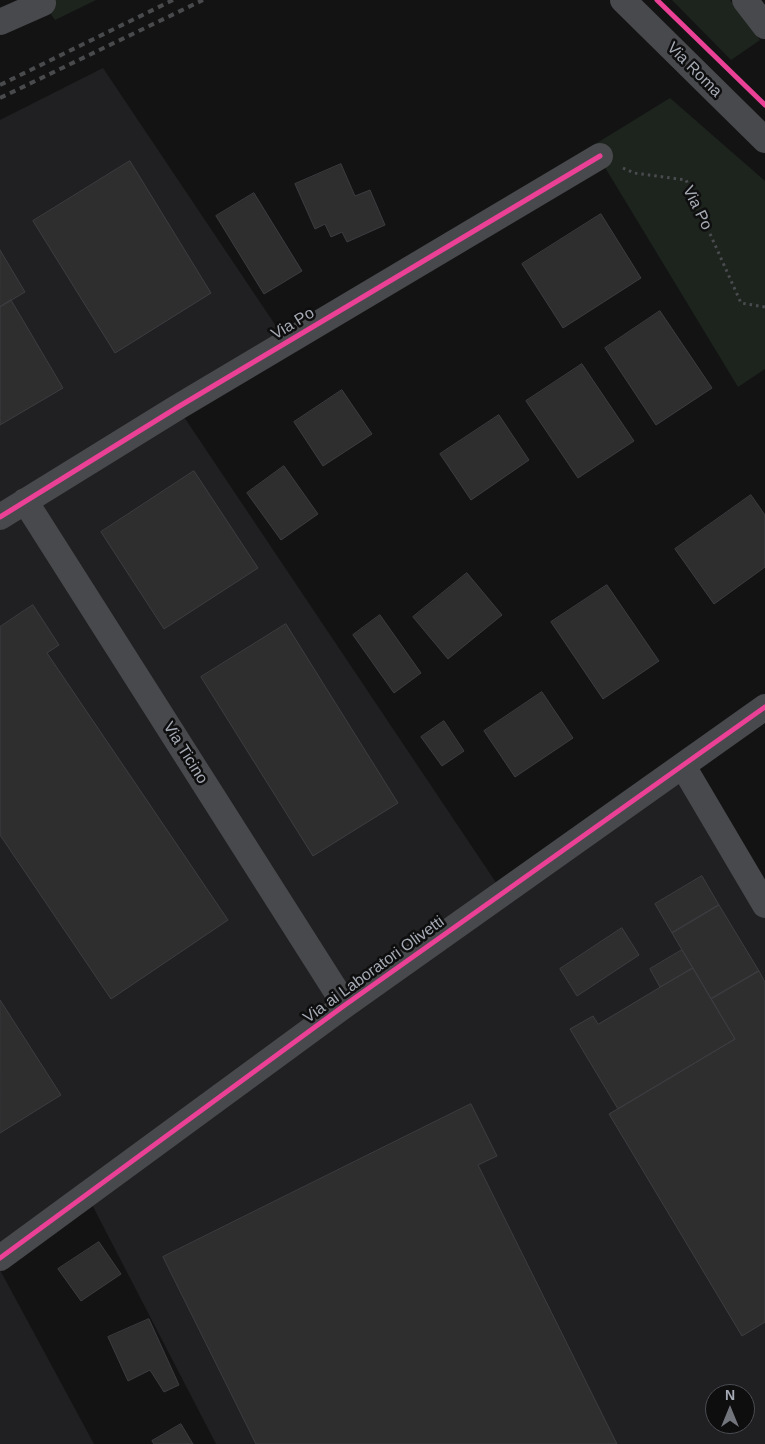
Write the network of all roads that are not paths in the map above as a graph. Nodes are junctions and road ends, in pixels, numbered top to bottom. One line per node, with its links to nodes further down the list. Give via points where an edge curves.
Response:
1 (624, 0): 6 (street, Via Roma)
2 (746, 0): 5 (street)
3 (43, 3): 4 (street)
4 (0, 22)
5 (765, 26)
6 (765, 140)
7 (600, 156): 8 (street, Via Po)
8 (26, 501): 9 (street, Via Po); 13 (street, Via Ticino)
9 (0, 518)
10 (765, 707): 11 (street, Via ai Laboratori Olivetti)
11 (683, 766): 12 (street); 13 (street, Via ai Laboratori Olivetti)
12 (765, 905)
13 (345, 1005): 14 (street, Via ai Laboratori Olivetti)
14 (0, 1258)

